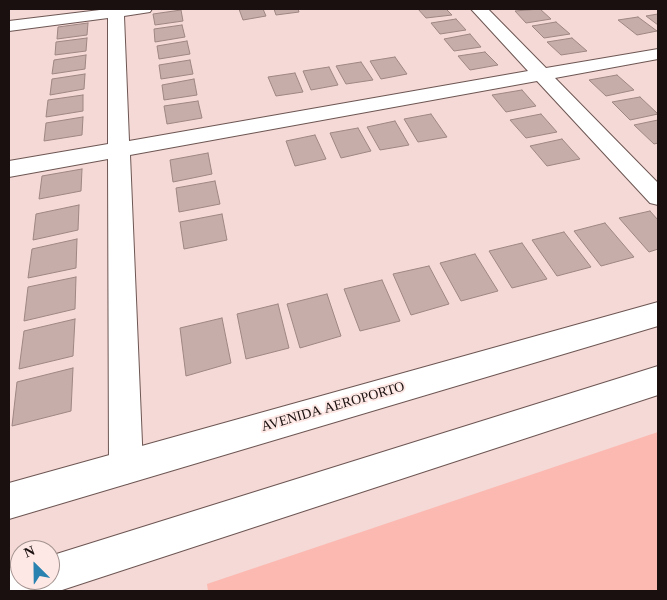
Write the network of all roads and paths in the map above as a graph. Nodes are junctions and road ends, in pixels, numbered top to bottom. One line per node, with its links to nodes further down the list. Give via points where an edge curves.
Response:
1 (144, 9): 3 (street)
2 (479, 9): 6 (street)
3 (116, 11): 4 (street); 7 (street)
4 (9, 26)
5 (658, 54): 6 (street)
6 (542, 75): 7 (street); 9 (street)
7 (120, 150): 8 (street); 12 (street)
8 (9, 169)
9 (658, 197)
10 (658, 314): 12 (street, AVENIDA AEROPORTO)
11 (658, 380): 14 (street)
12 (126, 467): 13 (street, AVENIDA AEROPORTO)
13 (9, 501)
14 (60, 572)

